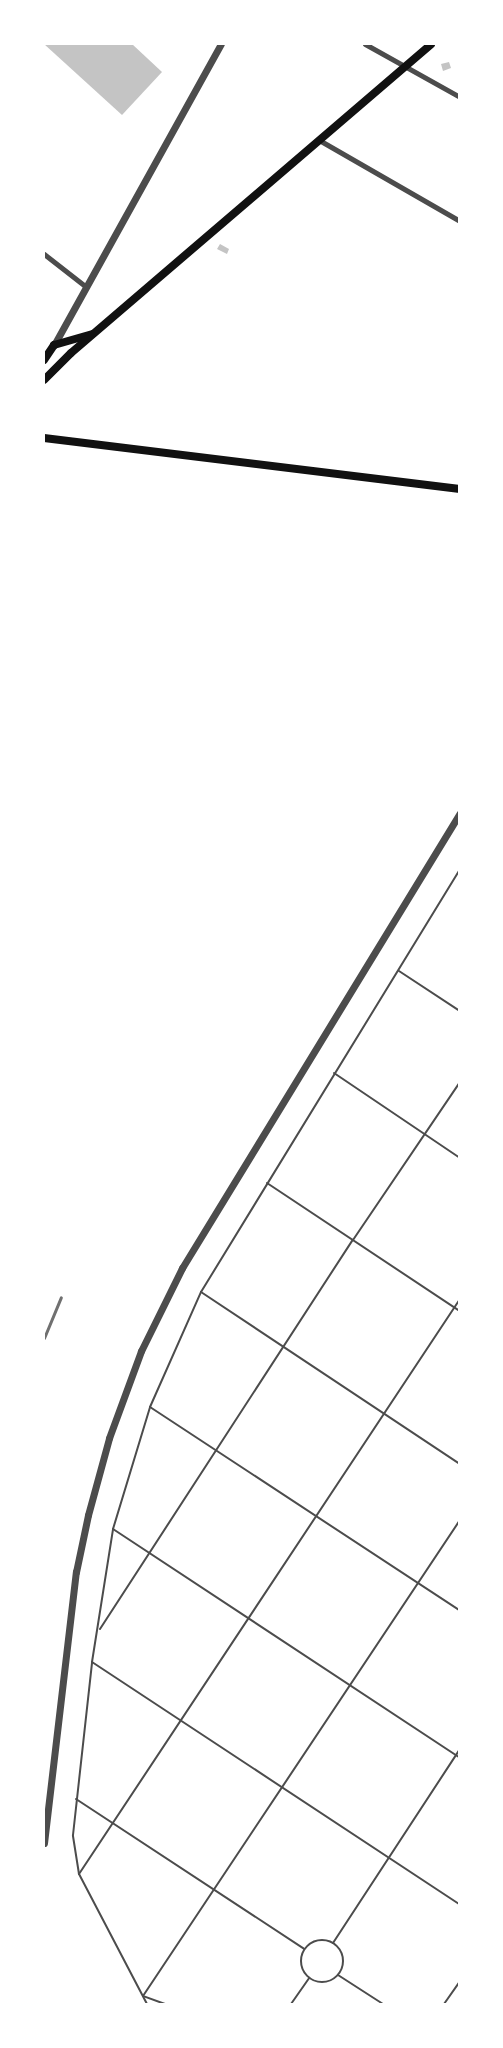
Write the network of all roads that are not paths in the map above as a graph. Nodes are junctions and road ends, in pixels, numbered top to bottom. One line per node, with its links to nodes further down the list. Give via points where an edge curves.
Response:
1 (221, 44): 9 (street)
2 (365, 44): 4 (street)
3 (431, 44): 4 (main road)
4 (404, 66): 5 (street); 6 (main road)
5 (459, 97)
6 (319, 140): 7 (street); 10 (main road)
7 (459, 221)
8 (44, 254): 9 (street)
9 (85, 286): 11 (street)
10 (93, 334): 11 (main road); 13 (main road)
11 (54, 345): 12 (main road)
12 (44, 360)
13 (44, 380)
14 (44, 433): 16 (main road)
15 (44, 438): 16 (main road)
16 (57, 438): 17 (main road)
17 (459, 489)
18 (459, 813): 54 (street, via 182,1268 141,1351 109,1437 79,1560)
19 (459, 869): 20 (lane)
20 (399, 970): 21 (lane); 22 (lane)
21 (459, 1011)
22 (334, 1073): 24 (lane); 26 (lane)
23 (459, 1082): 24 (lane)
24 (423, 1134): 25 (lane); 27 (lane)
25 (459, 1158)
26 (267, 1183): 27 (lane); 28 (lane)
27 (353, 1240): 30 (lane); 32 (lane)
28 (201, 1292): 32 (lane); 33 (lane)
29 (459, 1299): 30 (lane)
30 (454, 1307): 31 (lane); 34 (lane)
31 (459, 1311)
32 (285, 1348): 34 (lane); 35 (lane)
33 (150, 1407): 35 (lane); 39 (lane)
34 (383, 1414): 36 (lane); 37 (lane)
35 (217, 1452): 37 (lane); 40 (lane)
36 (459, 1464)
37 (315, 1516): 41 (lane); 43 (lane)
38 (459, 1520): 41 (lane)
39 (113, 1529): 40 (lane); 44 (lane)
40 (150, 1553): 43 (lane); 44 (lane)
41 (417, 1583): 42 (lane); 46 (lane)
42 (459, 1611)
43 (248, 1618): 46 (lane); 47 (lane)
44 (99, 1631): 45 (lane)
45 (92, 1662): 47 (lane); 52 (lane)
46 (350, 1685): 49 (lane); 51 (lane)
47 (180, 1720): 51 (lane); 53 (lane)
48 (459, 1749): 49 (lane)
49 (456, 1755): 50 (lane); 55 (lane)
50 (459, 1758)
51 (281, 1787): 55 (lane); 57 (lane)
52 (76, 1799): 53 (lane); 56 (lane, via 72,1835)
53 (111, 1824): 56 (lane); 57 (lane)
54 (44, 1843)
55 (387, 1857): 58 (lane); 59 (lane)
56 (79, 1874): 64 (lane)
57 (213, 1890): 60 (lane); 64 (lane)
58 (459, 1905)
59 (333, 1942): 60 (lane, via 320,1939); 61 (lane, via 343,1960)
60 (304, 1949): 62 (lane, via 300,1961)
61 (338, 1975): 62 (lane, via 322,1982); 68 (lane)
62 (309, 1978): 67 (lane)
63 (459, 1981): 69 (lane)
64 (142, 1996): 65 (lane); 66 (lane)
65 (147, 2004)
66 (165, 2004)
67 (291, 2004)
68 (383, 2004)
69 (444, 2004)

